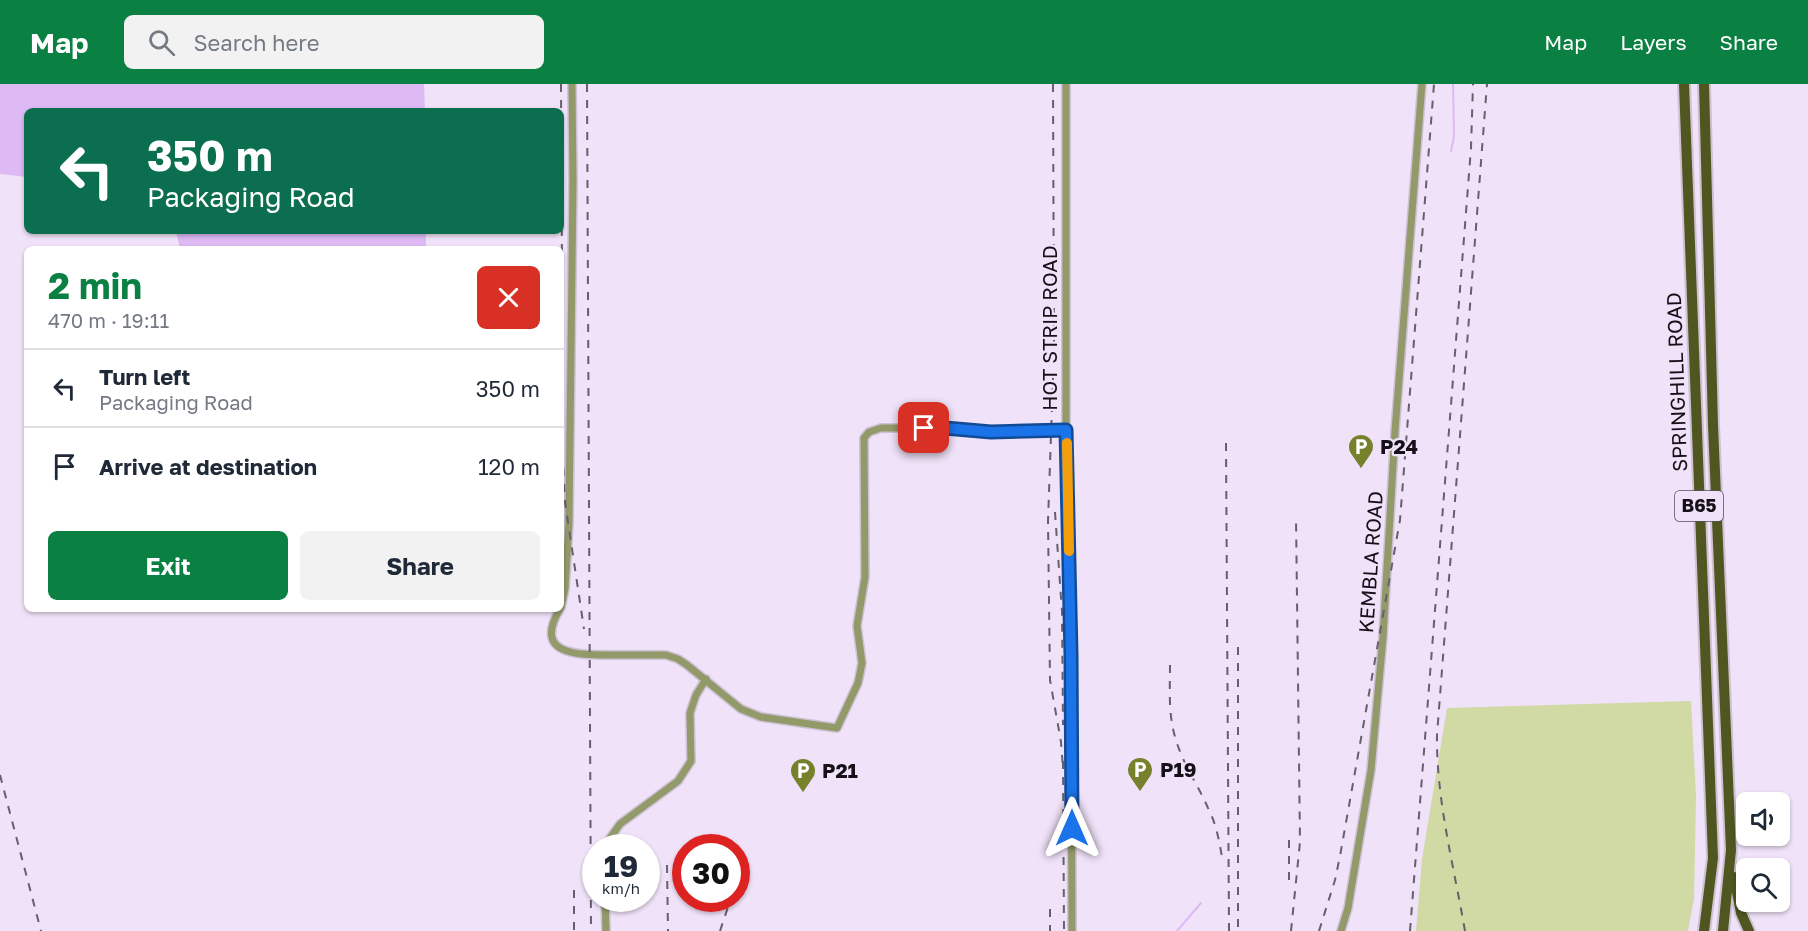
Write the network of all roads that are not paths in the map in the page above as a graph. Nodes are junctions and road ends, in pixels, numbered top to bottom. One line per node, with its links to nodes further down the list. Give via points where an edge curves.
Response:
1 (572, 84): 7 (street, via 569,523)
2 (1066, 84): 6 (street, HOT STRIP ROAD)
3 (1422, 84): 15 (street, KEMBLA ROAD, via 1371,770)
4 (1684, 84): 16 (main road, SPRINGHILL ROAD / B65, via 1713,858)
5 (1704, 84): 11 (main road, SPRINGHILL ROAD / B65, via 1713,425)
6 (1066, 430): 9 (street, via 881,428 864,438 866,577 857,626 861,674 837,728 761,717 741,709); 14 (street, HOT STRIP ROAD)
7 (564, 594)
8 (559, 612): 9 (street, via 551,626 552,636 559,647 570,653 666,655)
9 (706, 679): 10 (street, via 690,713 691,761 678,781 620,824)
10 (613, 834)
11 (1731, 850): 17 (main road, SPRINGHILL ROAD / B65); 18 (main road, via 1736,893)
12 (605, 912): 13 (street)
13 (606, 931)
14 (1072, 931)
15 (1341, 931)
16 (1704, 931)
17 (1724, 931)
18 (1749, 931)

